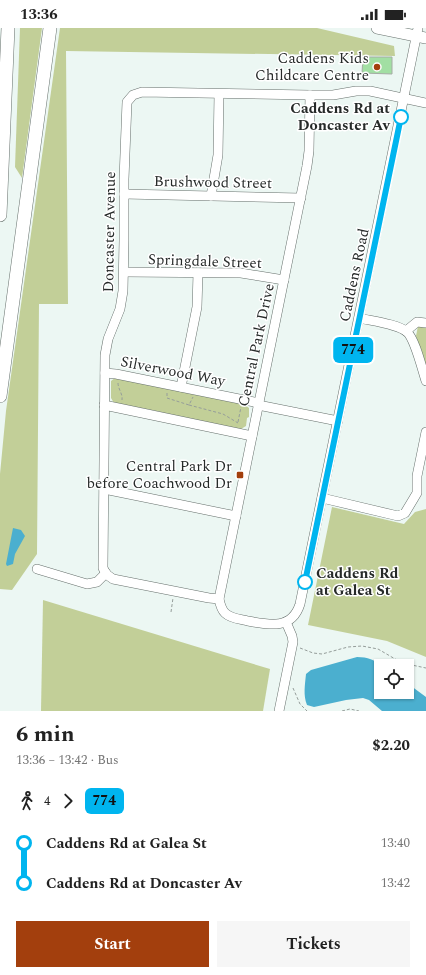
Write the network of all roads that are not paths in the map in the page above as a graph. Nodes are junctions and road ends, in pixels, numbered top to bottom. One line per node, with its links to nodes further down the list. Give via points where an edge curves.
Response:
1 (8, 28): 12 (highway)
2 (50, 28): 22 (highway)
3 (377, 28): 4 (main road)
4 (420, 34): 7 (street, Caddens Road)
5 (219, 94): 6 (street, Doncaster Avenue); 9 (street, Doncaster Avenue, via 142,92 131,97 126,108); 10 (street, via 218,155)
6 (310, 95): 7 (street, Doncaster Avenue, via 333,95 365,90); 11 (street, Central Park Drive, via 309,156)
7 (405, 98): 8 (street, Doncaster Avenue); 16 (street, Caddens Road)
8 (426, 102)
9 (124, 194): 10 (street, Brushwood Street); 13 (street, Doncaster Avenue)
10 (211, 196): 11 (street, Brushwood Street)
11 (301, 198): 15 (street, Central Park Drive)
12 (0, 215)
13 (124, 272): 14 (street, Springdale Street); 19 (street, Doncaster Avenue, via 121,304 106,348)
14 (198, 273): 15 (street, Springdale Street, via 247,274); 21 (street, via 196,312)
15 (284, 280): 23 (street, Central Park Drive)
16 (359, 318): 18 (street); 25 (street, Caddens Road)
17 (426, 323): 18 (street, via 417,322)
18 (406, 331): 20 (street, via 413,340)
19 (105, 373): 21 (street, Silverwood Way); 24 (street, Doncaster Avenue)
20 (426, 381)
21 (181, 387): 23 (street, Silverwood Way)
22 (0, 396)
23 (259, 404): 25 (street, Silverwood Way); 27 (street, Central Park Drive)
24 (104, 406): 27 (street); 28 (street, Doncaster Avenue)
25 (338, 421): 29 (street, Caddens Road)
26 (426, 432): 29 (street, via 417,476 417,493 410,507 401,516)
27 (252, 436): 30 (street, Central Park Drive)
28 (104, 489): 30 (street); 32 (street, Doncaster Avenue, via 103,564)
29 (322, 498): 34 (street, Caddens Road, via 300,604 297,612)
30 (236, 516): 33 (street, Central Park Drive)
31 (37, 569): 32 (street, via 87,584 97,582)
32 (106, 573): 33 (street, via 117,579)
33 (219, 599): 34 (street, via 223,611 233,618 271,625)
34 (288, 620): 35 (street, via 292,646)
35 (279, 711)

